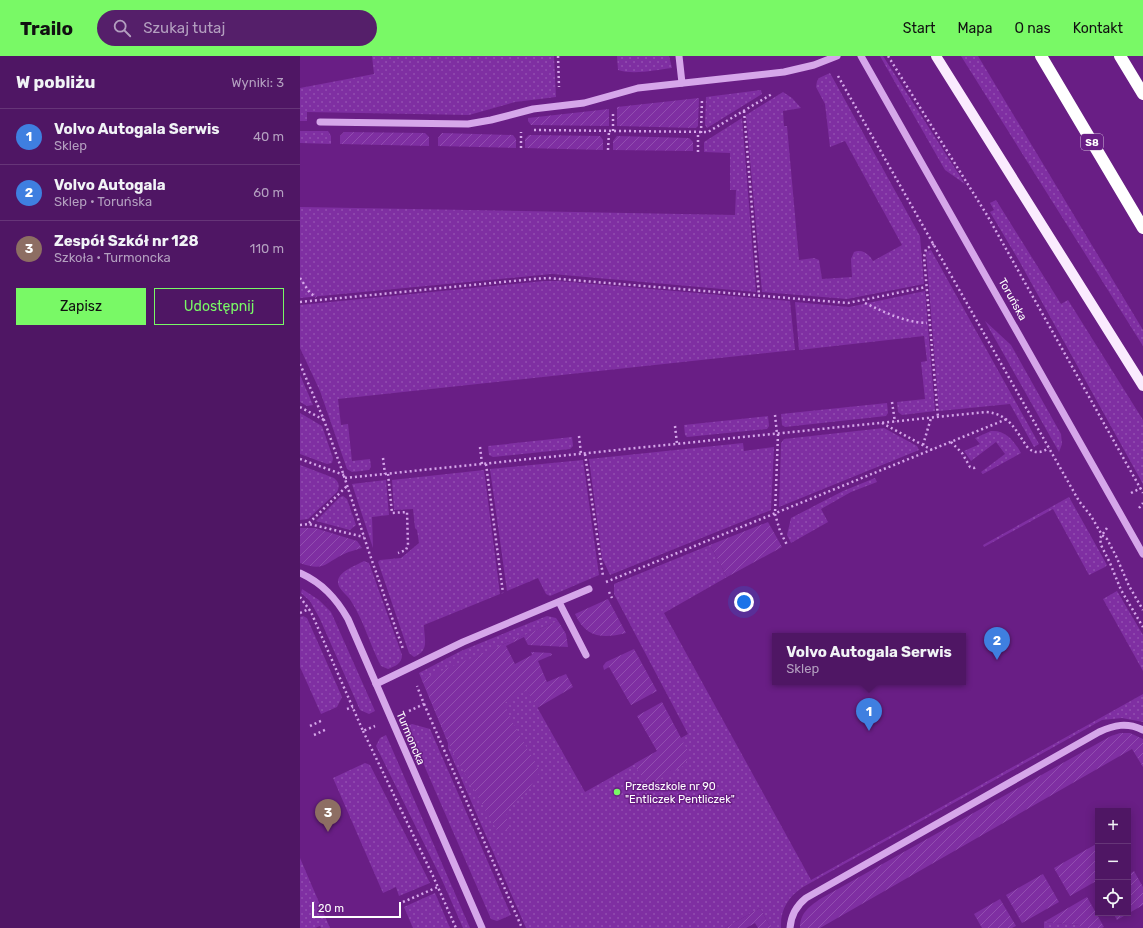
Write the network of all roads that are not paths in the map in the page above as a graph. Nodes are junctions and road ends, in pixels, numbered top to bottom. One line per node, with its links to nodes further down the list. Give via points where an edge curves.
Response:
1 (679, 56): 7 (street)
2 (837, 56): 7 (street, via 784,72)
3 (861, 56): 12 (street, Toruńska)
4 (936, 56): 11 (main road)
5 (1041, 56): 10 (highway, S8)
6 (1120, 56): 8 (highway)
7 (682, 83): 9 (street, via 628,90 584,103 533,109 479,123 458,125)
8 (1143, 94)
9 (320, 122)
10 (1143, 228)
11 (1143, 386)
12 (1143, 554)
13 (300, 573): 17 (street, Turmoncka, via 329,592 336,600 348,620)
14 (589, 589): 15 (street)
15 (559, 602): 16 (street); 17 (street, via 463,642)
16 (586, 655)
17 (376, 684): 19 (street, Turmoncka)
18 (1143, 730): 20 (street, via 1119,725 1092,736 806,898 795,909)
19 (482, 928)
20 (790, 928)

